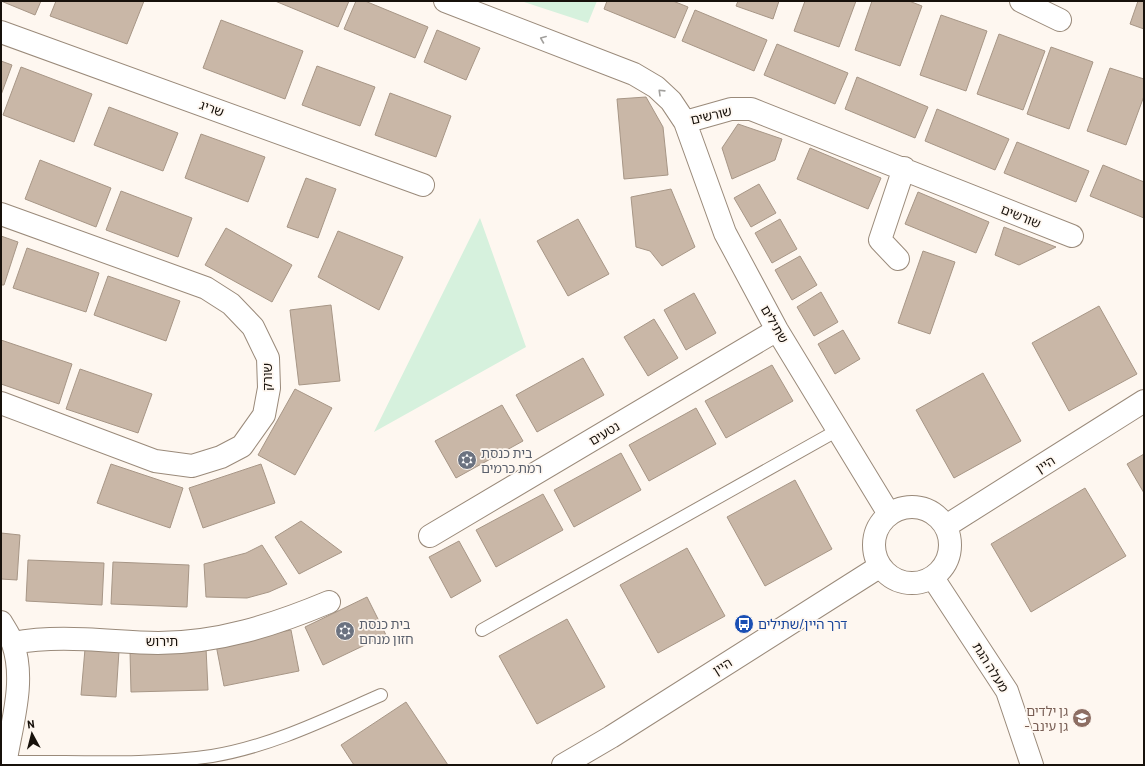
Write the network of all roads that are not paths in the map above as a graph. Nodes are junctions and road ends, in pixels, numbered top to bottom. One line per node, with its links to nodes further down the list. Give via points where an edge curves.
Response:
1 (445, 1): 5 (street, שורשים, one-way to 1, via 671,101 656,87 634,74)
2 (1021, 1): 3 (street)
3 (1060, 20)
4 (1, 32): 7 (street, שריג)
5 (686, 122): 6 (street, שורשים, via 731,109 751,109); 11 (street, שתילים, via 725,234)
6 (904, 168): 9 (street, שורשים); 10 (street, via 880,240)
7 (423, 185)
8 (1, 214): 13 (street, שורק, via 206,288 231,304 253,327 268,358 269,388 264,415 242,446 220,457 192,466 155,461)
9 (1072, 236)
10 (898, 259)
11 (777, 330): 14 (street, שתילים); 17 (street, נטעים)
12 (1144, 401): 16 (street, היין)
13 (1, 403)
14 (838, 430): 15 (street, שתילים); 22 (lane)
15 (889, 514): 16 (street, via 901,508 926,510 937,516); 18 (street, via 882,521 874,538 873,548)
16 (946, 526): 19 (street, via 950,537 949,555 942,570)
17 (430, 536)
18 (879, 567): 19 (street, via 886,574 904,583 919,583); 26 (street, היין)
19 (933, 578): 27 (street, מעלה הגת, via 1007,691)
20 (328, 602): 23 (street, תירוש, via 252,630 196,641 159,643 58,638)
21 (1, 622): 23 (street)
22 (482, 630)
23 (13, 643): 25 (street, via 18,664 18,686)
24 (381, 695): 25 (lane, via 263,744 212,756 157,761)
25 (6, 763)
26 (564, 765)
27 (1032, 765)

